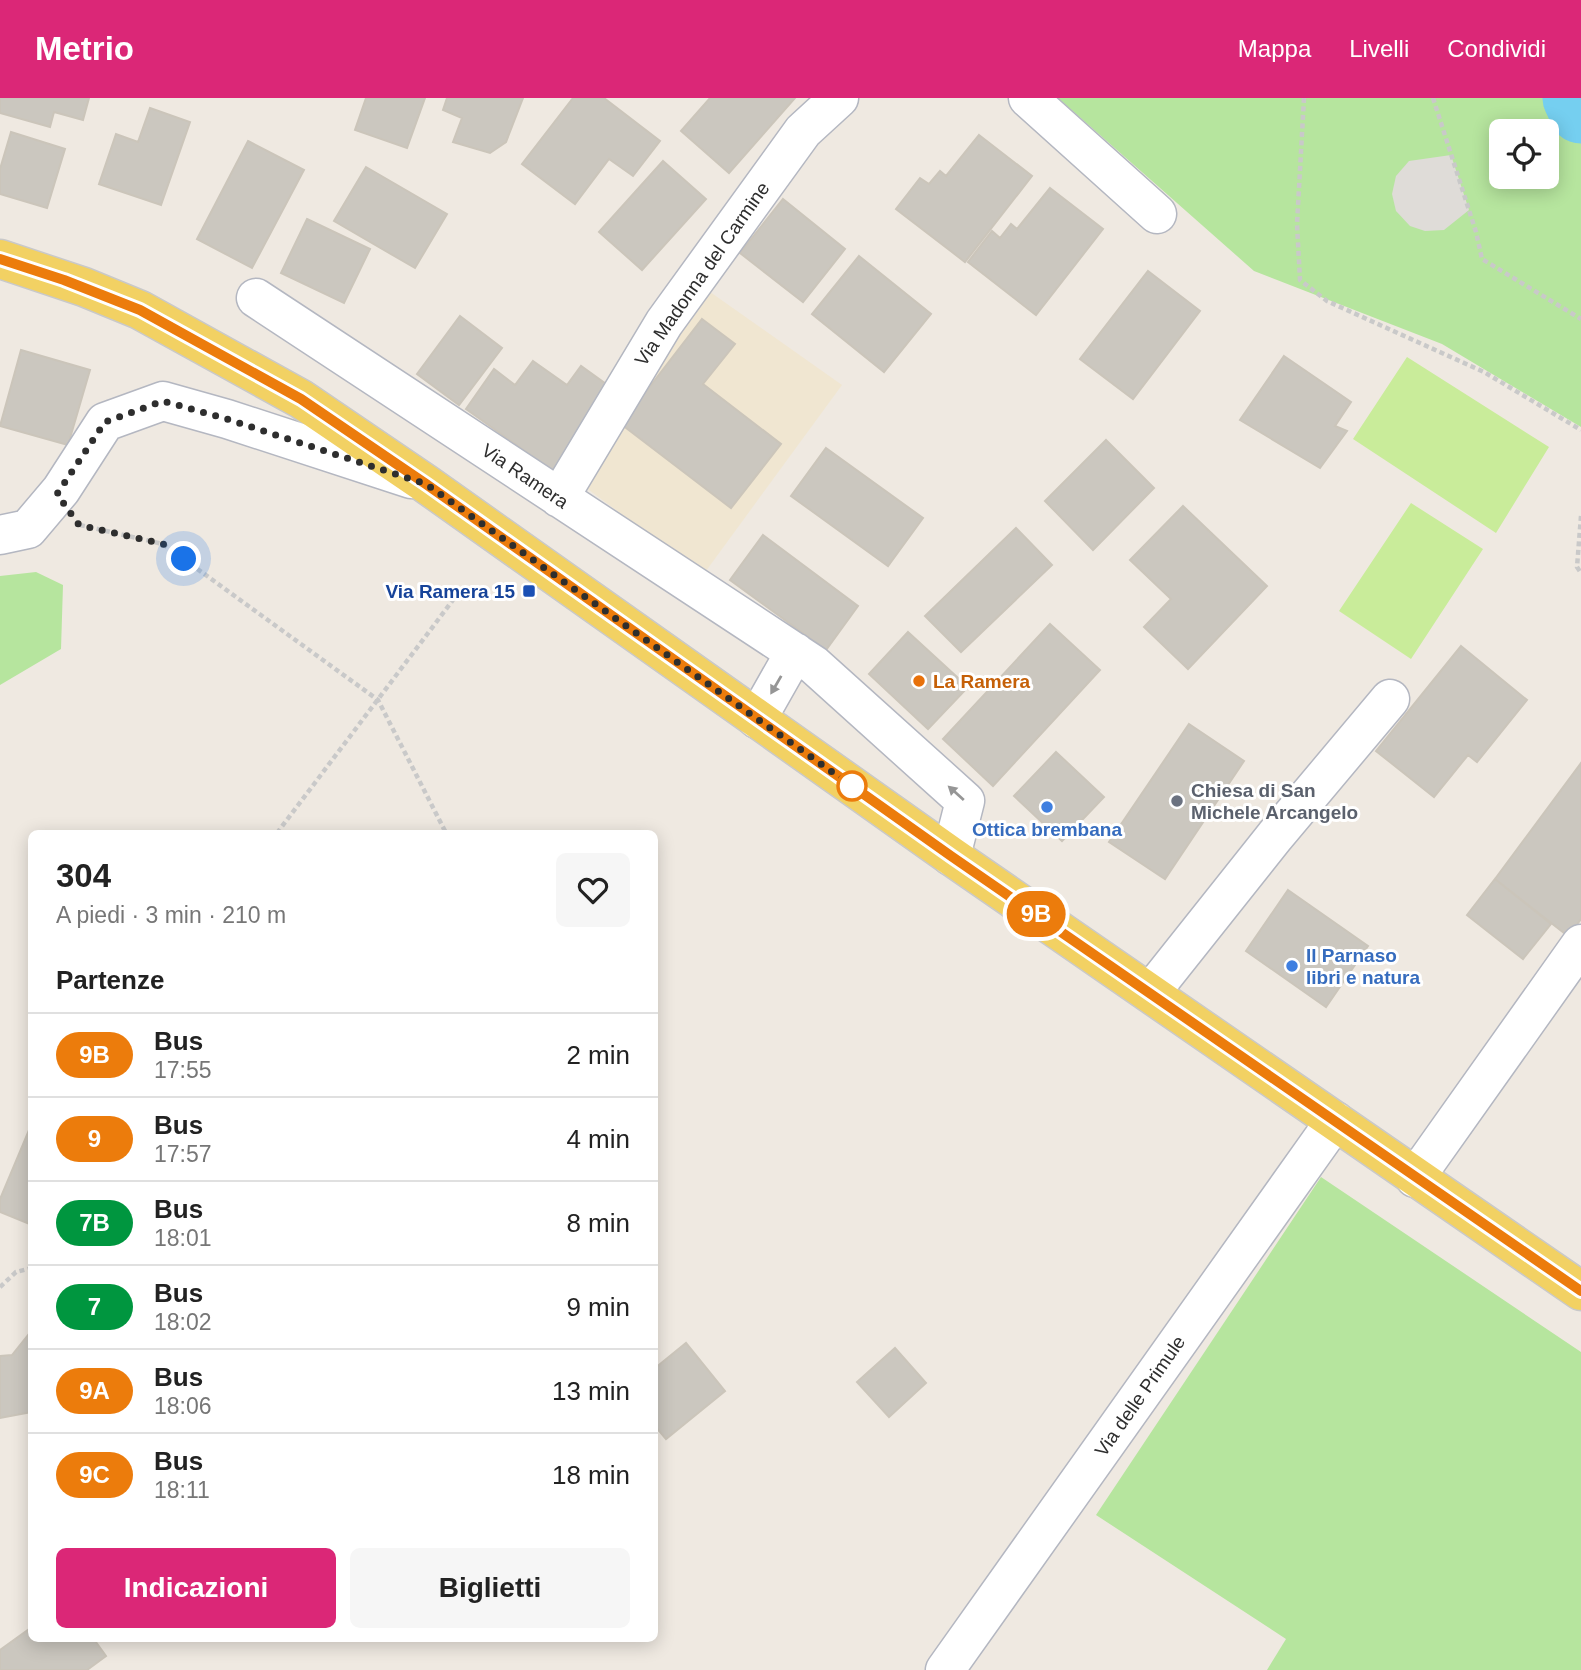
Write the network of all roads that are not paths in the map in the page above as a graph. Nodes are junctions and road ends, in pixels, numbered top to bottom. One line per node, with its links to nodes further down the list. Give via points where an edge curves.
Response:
1 (839, 98): 7 (street, Via Madonna del Carmine, via 803,131 664,323)
2 (1028, 98): 3 (street)
3 (1157, 214)
4 (0, 259): 6 (main road, via 140,310 301,399)
5 (256, 298): 7 (street, Via Ramera)
6 (426, 484): 8 (street, via 163,401 105,422 28,529); 11 (main road)
7 (559, 498): 9 (street, Via Ramera)
8 (0, 535)
9 (805, 658): 11 (street, one-way to 11); 12 (street, Via Ramera, one-way to 9, via 965,802)
10 (1390, 699): 14 (street)
11 (757, 719): 12 (main road)
12 (951, 856): 14 (main road)
13 (1581, 944): 16 (street)
14 (1151, 992): 15 (main road)
15 (1335, 1121): 16 (main road); 18 (street, Via delle Primule)
16 (1415, 1178): 17 (main road)
17 (1581, 1291)
18 (945, 1670)

